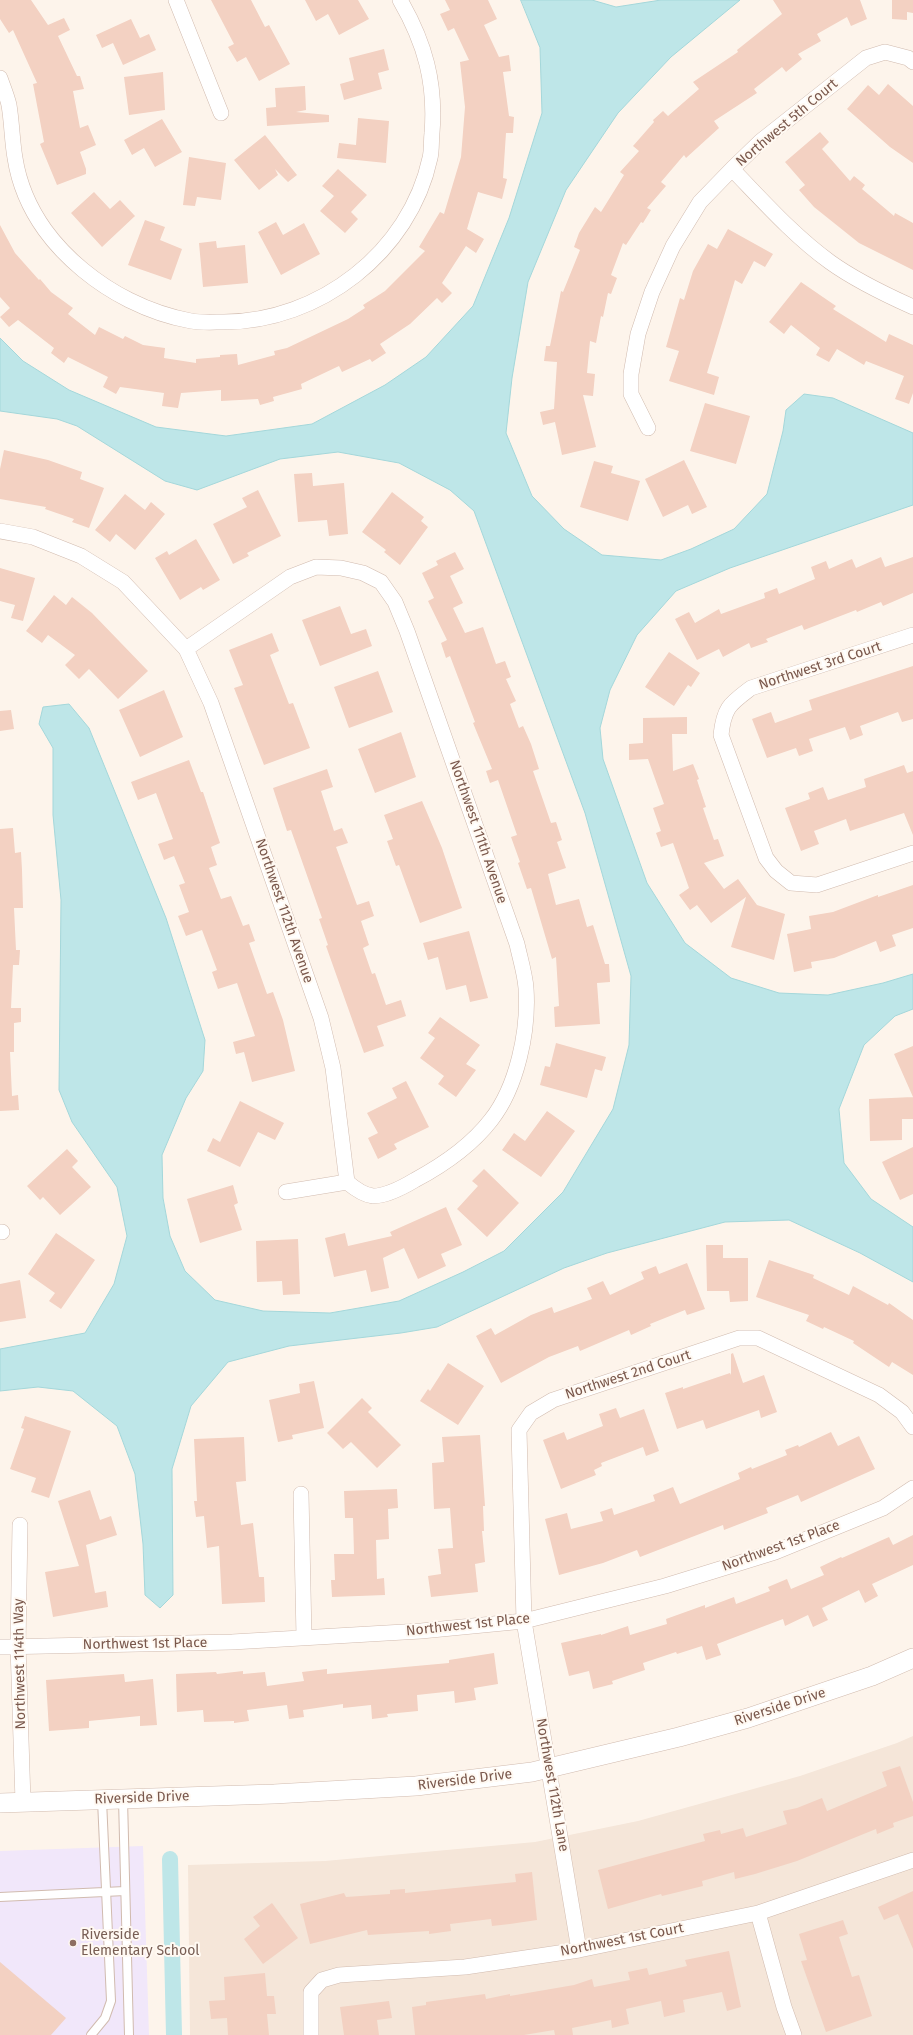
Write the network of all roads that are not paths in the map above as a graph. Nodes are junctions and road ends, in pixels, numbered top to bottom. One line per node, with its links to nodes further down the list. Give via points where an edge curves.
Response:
1 (176, 0): 5 (street)
2 (400, 0): 4 (street, via 412,20 428,62 434,106 430,158 417,197 393,238 360,272 321,299 282,315 238,322 193,322 151,311 105,288 71,259 45,230 25,195 15,159 9,104)
3 (913, 62): 6 (street, Northwest 5th Court, via 908,58 885,52 866,58 762,141)
4 (0, 78)
5 (221, 113)
6 (732, 169): 7 (street, via 789,226 830,262 883,294); 8 (street, Northwest 5th Court, via 700,202 673,246 652,292 631,374 632,394)
7 (913, 307)
8 (648, 428)
9 (0, 531): 11 (street, Northwest 112th Avenue, via 33,537 81,556 123,582)
10 (913, 635): 12 (street, Northwest 3rd Court, via 751,688 731,704 723,718 721,735 766,858 776,872 790,883 817,885)
11 (186, 649): 13 (street, Northwest 112th Avenue, via 211,703 321,1018 333,1068); 13 (street, Northwest 111th Avenue, via 290,577 316,567 341,568 362,573 381,582 395,602 407,631 517,944 526,988 524,1033 509,1091 491,1120 465,1147 438,1168 401,1188 373,1196 358,1191)
12 (913, 853)
13 (347, 1182): 14 (street)
14 (286, 1192)
15 (913, 1427): 19 (street, Northwest 2nd Court, via 902,1412 879,1395 758,1338 739,1338 553,1400 531,1413 519,1430)
16 (913, 1488): 19 (street, Northwest 1st Place, via 883,1508 775,1552 665,1586)
17 (301, 1494): 20 (street)
18 (20, 1525): 21 (street, Northwest 114th Way)
19 (524, 1621): 20 (street, Northwest 1st Place, via 422,1631); 24 (street, Northwest 112th Lane)
20 (304, 1637): 21 (street, Northwest 1st Place, via 232,1642)
21 (18, 1646): 22 (street, Northwest 1st Place); 27 (street, Northwest 114th Way)
22 (0, 1647)
23 (913, 1658): 24 (street, Riverside Drive, via 872,1676 748,1718)
24 (550, 1768): 25 (street, Riverside Drive, via 416,1786); 34 (street, Northwest 112th Lane)
25 (123, 1799): 26 (street, Riverside Drive); 30 (lane)
26 (102, 1800): 27 (street, Riverside Drive); 31 (lane)
27 (23, 1802): 28 (street, Riverside Drive)
28 (0, 1803)
29 (913, 1860): 33 (street, Northwest 1st Court)
30 (125, 1891): 31 (lane); 36 (lane)
31 (106, 1892): 32 (lane); 35 (lane, via 111,2001 105,2018)
32 (0, 1897)
33 (758, 1913): 34 (street, Northwest 1st Court); 38 (street)
34 (579, 1950): 37 (street, Northwest 1st Court, via 465,1967 339,1975 322,1980 311,1992)
35 (91, 2035)
36 (129, 2035)
37 (311, 2035)
38 (794, 2035)

